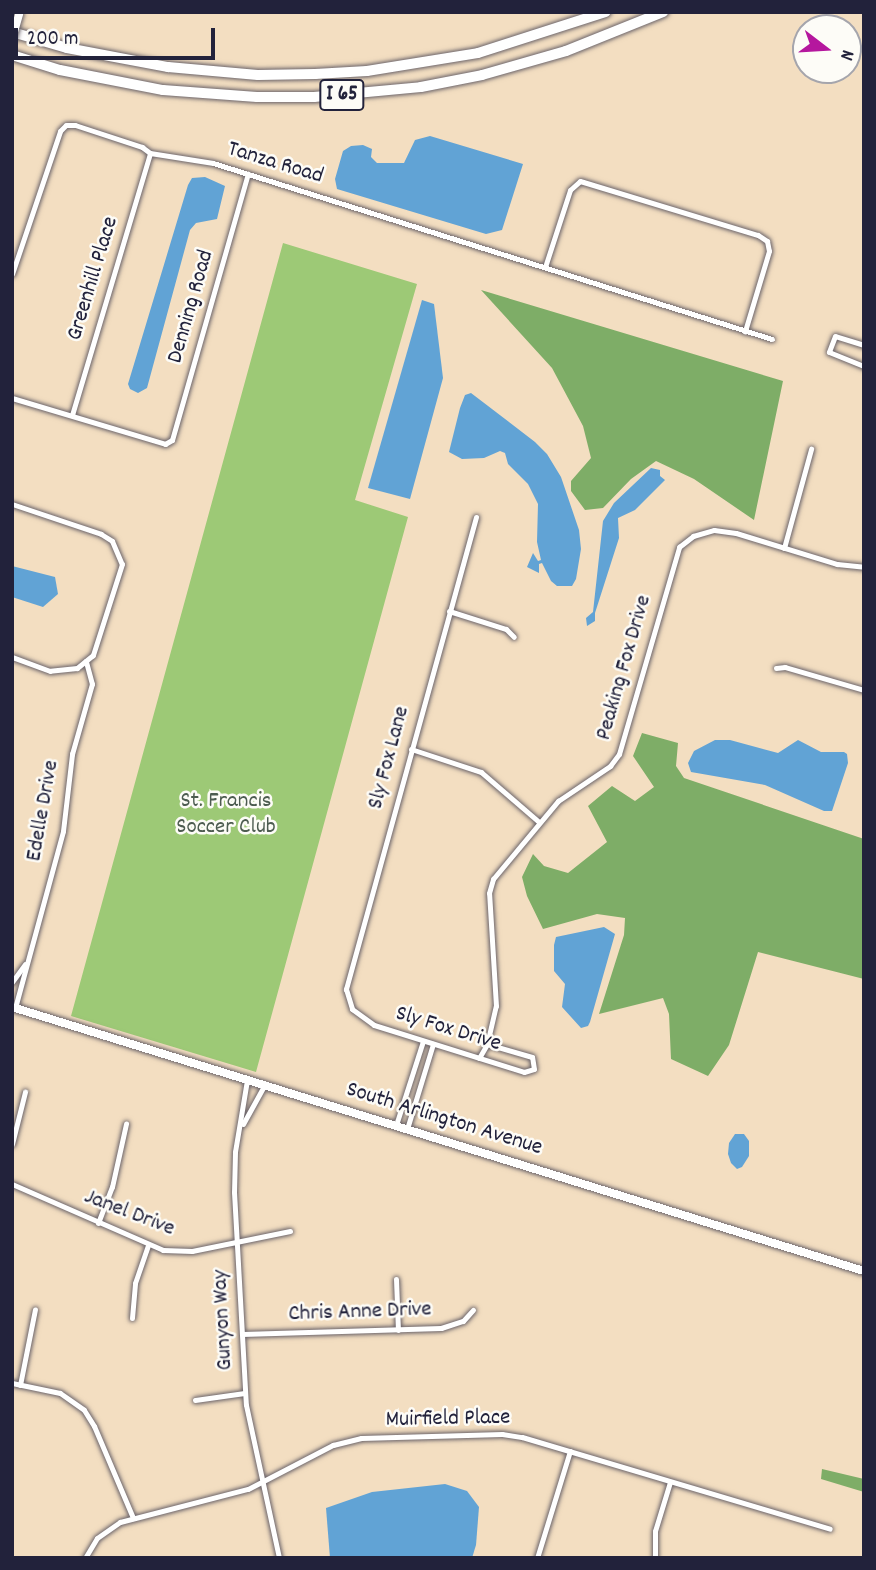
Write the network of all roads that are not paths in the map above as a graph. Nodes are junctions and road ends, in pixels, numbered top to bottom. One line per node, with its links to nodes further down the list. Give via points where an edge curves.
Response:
1 (606, 12): 4 (highway, I 65, via 478,53 367,71 315,74 258,75 168,67 89,53)
2 (663, 12): 6 (highway, I 65, via 566,51 482,75 421,87 314,97 163,90 60,70)
3 (20, 13): 5 (street, bridge)
4 (12, 32)
5 (12, 39)
6 (12, 55)
7 (150, 153): 8 (street, Tanza Road, via 213,163); 10 (street, Tanza Road, via 66,125 38,191); 16 (street, Greenhill Place)
8 (247, 174): 9 (street, Tanza Road); 16 (street, Denning Road, via 174,438 165,444)
9 (545, 267): 11 (street, Tanza Road); 11 (street, via 570,190 580,181 758,235 767,241 769,251)
10 (12, 274)
11 (745, 331): 12 (street, Tanza Road)
12 (772, 339)
13 (864, 345): 14 (street, via 835,337 829,352)
14 (864, 366)
15 (12, 398): 16 (street)
16 (72, 415)
17 (811, 449): 20 (street)
18 (12, 504): 25 (street, via 112,541 122,564 120,576 93,655)
19 (476, 517): 22 (street, Sly Fox Lane)
20 (784, 548): 21 (street, Peaking Fox Drive); 29 (street, Peaking Fox Drive, via 714,530 701,532 679,547 619,754 610,766 558,801)
21 (864, 568)
22 (449, 611): 23 (street, via 506,629); 28 (street, Sly Fox Lane)
23 (514, 637)
24 (12, 657): 25 (street, via 50,671 77,668)
25 (86, 661): 30 (street, Edelle Drive, via 92,684 72,754 63,831)
26 (776, 668): 27 (street)
27 (864, 690)
28 (411, 749): 29 (street, via 481,772); 33 (street, Sly Fox Lane, via 346,989)
29 (539, 822): 36 (street, Peaking Fox Drive, via 491,886 496,1006)
30 (25, 964): 31 (street); 32 (street, Edelle Drive)
31 (12, 982)
32 (14, 1007): 38 (street, South Arlington Avenue)
33 (352, 1009): 34 (street, Sly Fox Drive, via 374,1025)
34 (423, 1041): 35 (street, Sly Fox Drive); 42 (street)
35 (433, 1044): 37 (street, Sly Fox Drive); 44 (street)
36 (487, 1044): 37 (street, Peaking Fox Drive); 37 (street, Sly Fox Drive, via 532,1057 530,1072)
37 (479, 1058)
38 (247, 1079): 39 (street, South Arlington Avenue); 43 (street, Gunyon Way)
39 (265, 1084): 42 (street, South Arlington Avenue); 43 (street)
40 (25, 1093): 45 (street)
41 (125, 1124): 47 (street, via 116,1175)
42 (396, 1125): 44 (street, South Arlington Avenue)
43 (241, 1127): 49 (street, Gunyon Way, via 234,1173)
44 (407, 1129): 51 (street, South Arlington Avenue)
45 (12, 1144)
46 (12, 1184): 47 (street, Janel Drive)
47 (98, 1223): 50 (street, Janel Drive)
48 (290, 1231): 49 (street, Janel Drive)
49 (237, 1242): 50 (street, Janel Drive, via 179,1252); 57 (street, Gunyon Way)
50 (148, 1246): 55 (street, via 135,1283)
51 (864, 1271)
52 (396, 1279): 56 (street)
53 (35, 1309): 59 (street)
54 (473, 1310): 56 (street, Chris Anne Drive, via 463,1321 447,1327)
55 (132, 1318)
56 (398, 1329): 57 (street, Chris Anne Drive)
57 (242, 1334): 60 (street, Gunyon Way)
58 (12, 1383): 59 (street)
59 (20, 1385): 65 (street, via 63,1395 84,1410)
60 (245, 1393): 61 (street); 64 (street, Gunyon Way)
61 (195, 1400)
62 (570, 1451): 63 (street, Muirfield Place); 64 (street, Muirfield Place, via 502,1434 355,1439 333,1445); 69 (street)
63 (670, 1482): 66 (street, Muirfield Place); 70 (street, via 655,1531)
64 (262, 1484): 65 (street, Muirfield Place); 68 (street, Gunyon Way)
65 (134, 1518): 67 (street, Muirfield Place, via 104,1531)
66 (830, 1529)
67 (85, 1558)
68 (279, 1558)
69 (537, 1558)
70 (655, 1558)

